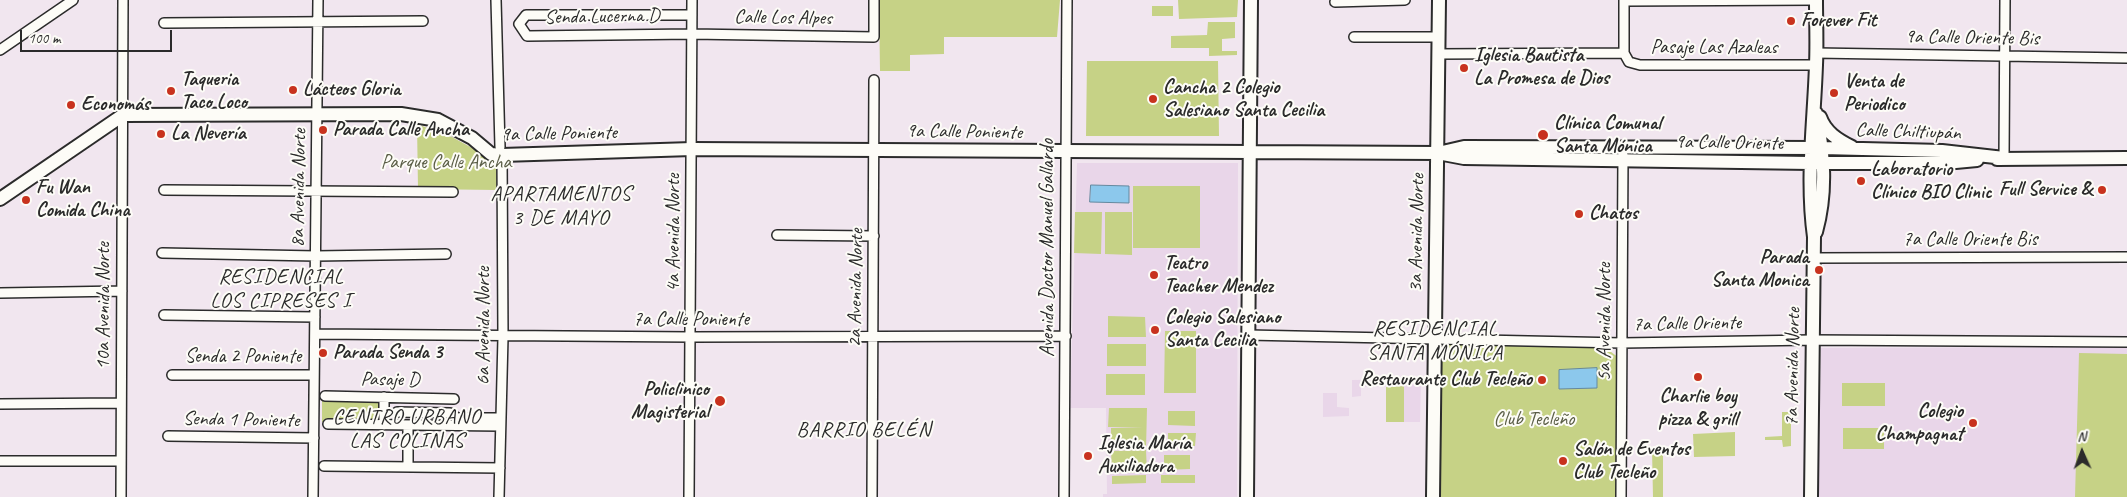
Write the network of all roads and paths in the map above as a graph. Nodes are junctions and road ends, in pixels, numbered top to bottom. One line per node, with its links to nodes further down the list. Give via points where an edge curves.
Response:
1 (72, 0): 22 (street)
2 (123, 0): 31 (street, 10a Avenida Norte)
3 (318, 0): 17 (street, 8a Avenida Norte)
4 (496, 0): 38 (street, 6a Avenida Norte)
5 (692, 0): 15 (street, 4a Avenida Norte)
6 (874, 0): 19 (street, Calle Los Alpes, via 874,37)
7 (1067, 0): 39 (street, Avenida Doctor Manuel Gallardo)
8 (1250, 0): 41 (main road)
9 (1405, 0): 14 (street)
10 (1439, 0): 21 (main road, 3a Avenida Norte)
11 (1624, 0): 12 (street); 23 (street)
12 (1816, 0): 27 (main road, 7a Avenida Norte)
13 (2005, 0): 25 (street)
14 (1335, 2)
15 (692, 16): 19 (street, 4a Avenida Norte); 19 (street, Senda Lucerna D, via 526,15 519,24 527,36)
16 (423, 21): 17 (street)
17 (318, 22): 18 (street); 30 (street, 8a Avenida Norte)
18 (164, 23)
19 (692, 34): 34 (street, 4a Avenida Norte)
20 (1354, 37): 21 (street)
21 (1439, 37): 24 (main road, 3a Avenida Norte)
22 (0, 50)
23 (1624, 53): 24 (street, Pasaje Las Azaleas); 27 (street, Pasaje Las Azaleas, via 1629,62 1640,65)
24 (1438, 54): 40 (main road, 3a Avenida Norte)
25 (2004, 56): 26 (street, 9a Calle Oriente Bis); 27 (street, 9a Calle Oriente Bis); 43 (street)
26 (2127, 58)
27 (1816, 59): 29 (main road, 7a Avenida Norte)
28 (874, 80): 37 (street, 2a Avenida Norte)
29 (1814, 98): 32 (main road, 7a Avenida Norte); 33 (main road, 7a Avenida Norte); 35 (main road, via 1805,132); 36 (main road, via 1829,131)
30 (318, 114): 31 (main road, 9a Calle Poniente); 38 (main road, 9a Calle Poniente, via 427,116 472,138 491,154); 47 (street, 8a Avenida Norte)
31 (123, 115): 49 (main road); 57 (street, 10a Avenida Norte)
32 (1810, 147): 33 (main road, Calle Chiltiupán); 35 (main road, 9a Calle Oriente); 45 (main road, 7a Avenida Norte)
33 (1823, 148): 36 (main road, Calle Chiltiupán); 45 (main road, 7a Avenida Norte)
34 (692, 149): 37 (main road, 9a Calle Poniente); 38 (main road, 9a Calle Poniente); 65 (street, 4a Avenida Norte)
35 (1790, 149): 42 (main road, 9a Calle Oriente)
36 (1856, 149): 43 (main road, Calle Chiltiupán, via 1942,151)
37 (875, 150): 39 (main road, 9a Calle Poniente); 51 (street, 2a Avenida Norte)
38 (501, 151): 64 (street, 6a Avenida Norte)
39 (1066, 152): 41 (main road, 9a Calle Oriente); 63 (street, Avenida Doctor Manuel Gallardo)
40 (1438, 152): 41 (main road, 9a Calle Oriente); 42 (main road, 9a Calle Oriente, via 1464,158); 67 (main road, 3a Avenida Norte)
41 (1248, 153): 62 (main road)
42 (1623, 154): 45 (main road, 9a Calle Oriente); 70 (street, 5a Avenida Norte)
43 (2004, 158): 44 (main road, Calle Chiltiupán); 45 (main road, Calle Chiltiupán, via 1945,163)
44 (2127, 158)
45 (1817, 163): 55 (main road, 7a Avenida Norte, via 1810,209)
46 (164, 190): 47 (street)
47 (317, 192): 48 (street); 54 (street, 8a Avenida Norte)
48 (453, 192)
49 (0, 199)
50 (777, 235): 51 (street)
51 (874, 236): 66 (street, 2a Avenida Norte)
52 (162, 252): 54 (street)
53 (446, 254): 54 (street)
54 (316, 256): 60 (street, 8a Avenida Norte)
55 (1814, 258): 56 (street, 7a Calle Oriente Bis); 68 (main road, 7a Avenida Norte)
56 (2127, 258)
57 (122, 291): 58 (street); 76 (street, 10a Avenida Norte)
58 (0, 293)
59 (164, 315): 60 (street)
60 (315, 317): 61 (street, 8a Avenida Norte)
61 (315, 334): 64 (street, 7a Calle Poniente); 72 (street, 8a Avenida Norte)
62 (1248, 335): 67 (street, 7a Calle Oriente); 96 (main road)
63 (1066, 336): 66 (street, 7a Calle Poniente); 95 (street, Avenida Doctor Manuel Gallardo)
64 (503, 337): 65 (street, 7a Calle Poniente); 79 (street, 6a Avenida Norte)
65 (691, 337): 66 (street, 7a Calle Poniente); 93 (street, 4a Avenida Norte)
66 (873, 338): 94 (street, 2a Avenida Norte)
67 (1434, 338): 70 (street, 7a Calle Oriente); 97 (main road, 3a Avenida Norte)
68 (1812, 340): 69 (street, 7a Calle Oriente); 70 (street, 7a Calle Oriente); 99 (main road, 7a Avenida Norte)
69 (2127, 342)
70 (1622, 343): 98 (street, 5a Avenida Norte)
71 (172, 375): 72 (street, Senda 2 Poniente)
72 (314, 375): 84 (street, 8a Avenida Norte)
73 (325, 396): 74 (street, Pasaje D)
74 (384, 397): 75 (street, Pasaje D); 81 (street)
75 (454, 399)
76 (121, 403): 77 (street); 86 (street, 10a Avenida Norte)
77 (0, 404)
78 (397, 412): 79 (street, via 450,413 457,418)
79 (501, 422): 82 (street); 89 (street, 6a Avenida Norte)
80 (328, 424): 81 (street)
81 (384, 425): 82 (street)
82 (408, 425): 88 (street)
83 (168, 436): 84 (street, Senda 1 Poniente)
84 (314, 438): 91 (street, 8a Avenida Norte)
85 (0, 461): 86 (street)
86 (121, 461): 90 (street, 10a Avenida Norte)
87 (324, 466): 88 (street)
88 (408, 467): 89 (street)
89 (500, 468): 92 (street, 6a Avenida Norte)
90 (121, 497)
91 (313, 497)
92 (499, 497)
93 (689, 497)
94 (872, 497)
95 (1064, 497)
96 (1246, 497)
97 (1433, 497)
98 (1621, 497)
99 (1811, 497)

